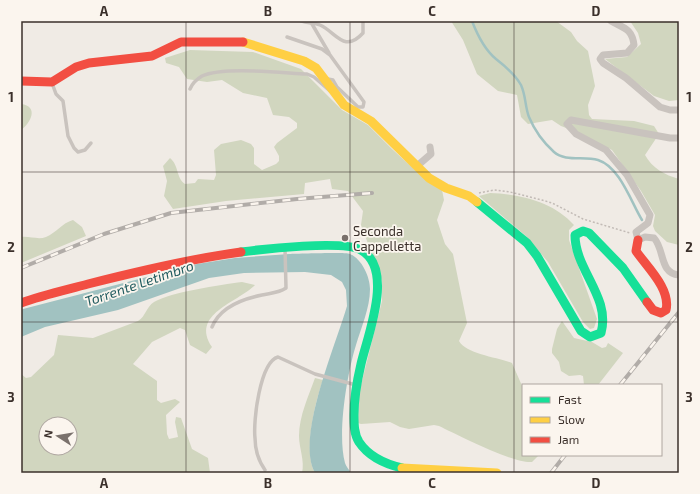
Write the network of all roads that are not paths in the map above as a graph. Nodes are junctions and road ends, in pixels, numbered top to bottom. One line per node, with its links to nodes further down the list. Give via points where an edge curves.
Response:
1 (302, 21): 4 (lane)
2 (363, 21): 4 (lane, via 363,34 347,42 336,38 322,26)
3 (615, 22): 12 (street, via 632,34 634,44 627,53 603,54 600,59 602,63 626,78 660,107)
4 (312, 24): 6 (lane)
5 (287, 37): 6 (lane)
6 (330, 55): 7 (lane, via 364,102 363,107 358,107 350,101 333,80)
7 (326, 79): 9 (street, via 316,68 304,61 248,42 181,42 145,57 89,63 76,67); 11 (street)
8 (21, 81): 9 (street)
9 (52, 82): 14 (lane, via 56,94 63,101 68,136 74,148 78,152 82,151)
10 (190, 89): 11 (lane, via 191,84 207,75 245,72 307,74)
11 (335, 94): 16 (street, via 344,105 371,121)
12 (679, 110)
13 (679, 138): 17 (street, via 605,128 571,120 567,124 576,134 606,150 627,175 648,208 651,218)
14 (90, 143)
15 (430, 146): 16 (street, via 431,154)
16 (417, 166): 17 (street, via 429,178 446,188 472,198 534,251 581,331 590,337 601,333 604,320 575,244 575,235 583,231 589,233 623,268 653,310 658,313 664,312 668,307 663,289 636,251)
17 (637, 237): 19 (street, via 654,238 666,268)
18 (285, 249): 20 (street, via 176,261 50,293); 21 (lane, via 286,288 233,304 219,314); 22 (street, via 350,247 366,253 372,261 378,288 377,306)
19 (679, 275)
20 (21, 303)
21 (212, 327)
22 (354, 384): 23 (lane, via 315,374 278,357 273,358 260,391 254,425 259,462); 24 (street, via 354,433 363,448 372,456 402,468)
23 (265, 470)
24 (497, 473)

